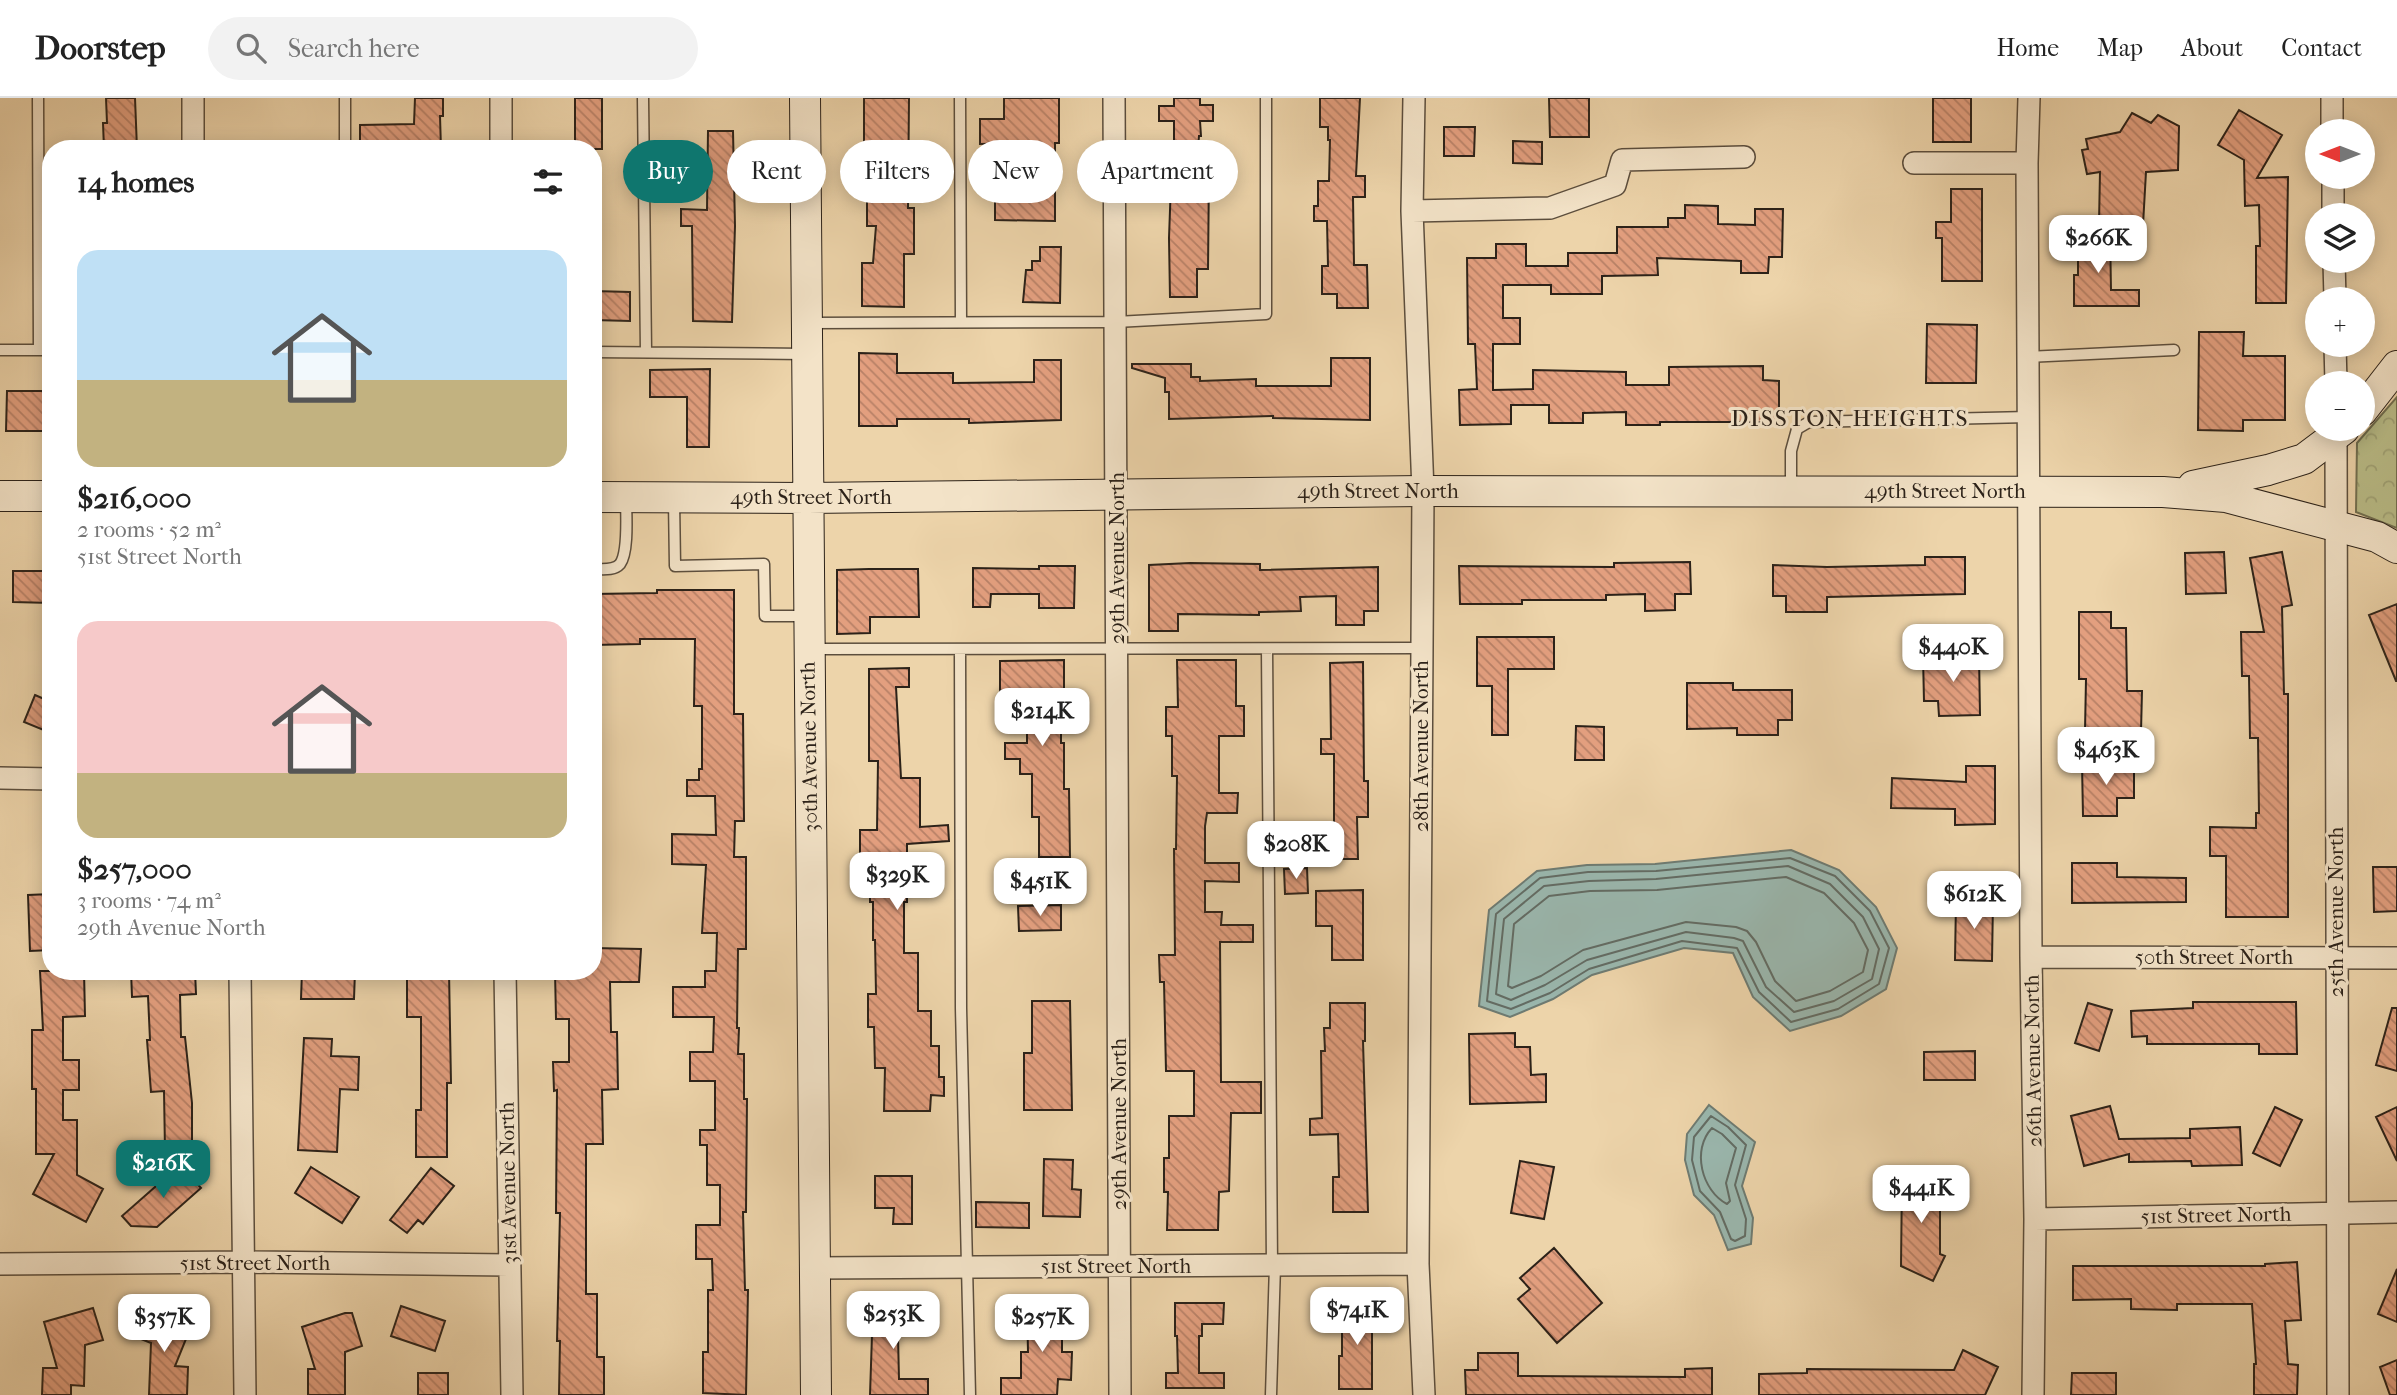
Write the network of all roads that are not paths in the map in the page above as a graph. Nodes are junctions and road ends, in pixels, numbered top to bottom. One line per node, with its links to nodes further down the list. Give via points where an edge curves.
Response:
1 (38, 98): 21 (lane)
2 (193, 98): 14 (street)
3 (345, 98): 15 (lane)
4 (501, 98): 16 (street)
5 (643, 98): 29 (lane)
6 (805, 98): 24 (main road, 30th Avenue North)
7 (960, 98): 22 (lane)
8 (1114, 98): 23 (street, 29th Avenue North)
9 (1266, 98): 23 (lane, via 1266,314)
10 (1413, 98): 20 (street, 28th Avenue North)
11 (2029, 98): 19 (street, 26th Avenue North)
12 (2332, 98): 13 (street)
13 (2332, 119)
14 (193, 140)
15 (345, 140)
16 (501, 140)
17 (1744, 157): 20 (street, via 1622,160 1615,185 1550,208)
18 (1914, 163): 19 (street)
19 (2027, 163): 31 (street, 26th Avenue North)
20 (1412, 211): 37 (street, 28th Avenue North)
21 (42, 242)
22 (961, 322): 23 (lane); 24 (lane)
23 (1115, 322): 41 (street, 29th Avenue North)
24 (807, 323): 30 (main road, 30th Avenue North)
25 (0, 350): 26 (lane)
26 (42, 350)
27 (2174, 350): 31 (lane)
28 (602, 352): 29 (lane)
29 (646, 352): 30 (lane)
30 (807, 354): 47 (main road, 30th Avenue North)
31 (2028, 357): 34 (street, 26th Avenue North)
32 (2397, 366): 33 (main road)
33 (2375, 394)
34 (2029, 418): 38 (lane, via 1809,422 1797,429 1790,451); 39 (street, 26th Avenue North)
35 (2326, 441): 40 (main road, 49th Street North, via 2304,459)
36 (2339, 441): 48 (street, 25th Avenue North)
37 (1423, 491): 38 (main road, 49th Street North); 41 (main road, 49th Street North); 52 (street, 28th Avenue North)
38 (1790, 491): 39 (main road, 49th Street North)
39 (2029, 491): 40 (main road, 49th Street North); 59 (street, 26th Avenue North)
40 (2163, 492): 48 (main road, 49th Street North, via 2226,497)
41 (1117, 493): 47 (main road, 49th Street North); 56 (street, 29th Avenue North)
42 (0, 496): 43 (main road)
43 (42, 496)
44 (602, 497): 45 (main road, 49th Street North)
45 (626, 497): 46 (main road, 49th Street North); 50 (lane, via 625,551 620,564)
46 (674, 497): 47 (main road, 49th Street North); 51 (lane, via 675,566 764,564 765,616)
47 (808, 498): 51 (main road, 30th Avenue North)
48 (2338, 526): 49 (main road, 49th Street North); 60 (street, 25th Avenue North)
49 (2397, 548)
50 (602, 569)
51 (808, 616): 53 (main road, 30th Avenue North)
52 (1422, 648): 54 (lane); 69 (street, 28th Avenue North)
53 (808, 649): 55 (lane); 74 (main road, 30th Avenue North)
54 (1267, 649): 56 (lane); 71 (lane)
55 (960, 650): 56 (lane); 73 (lane)
56 (1117, 650): 72 (street, 29th Avenue North)
57 (0, 778): 58 (street)
58 (42, 779)
59 (2032, 957): 60 (street, 50th Street North); 66 (street, 26th Avenue North)
60 (2336, 957): 61 (street, 50th Street North); 64 (street, 25th Avenue North)
61 (2397, 958)
62 (240, 980): 67 (street)
63 (505, 980): 70 (street, 31st Avenue North)
64 (2339, 1212): 65 (street, 51st Street North); 66 (street, 51st Street North); 83 (street, 25th Avenue North)
65 (2397, 1212)
66 (2035, 1219): 82 (street, 26th Avenue North)
67 (244, 1262): 68 (street, 51st Street North); 70 (street, 51st Street North); 75 (street)
68 (0, 1264)
69 (1418, 1264): 71 (street, 51st Street North); 81 (street, 28th Avenue North)
70 (509, 1265): 76 (street, 31st Avenue North)
71 (1273, 1265): 72 (street, 51st Street North); 80 (lane)
72 (1119, 1266): 73 (street, 51st Street North); 79 (street, 29th Avenue North)
73 (966, 1267): 74 (street, 51st Street North); 78 (lane)
74 (815, 1268): 77 (main road, 30th Avenue North)
75 (245, 1395)
76 (512, 1395)
77 (816, 1395)
78 (970, 1395)
79 (1120, 1395)
80 (1271, 1395)
81 (1424, 1395)
82 (2033, 1395)
83 (2338, 1395)

